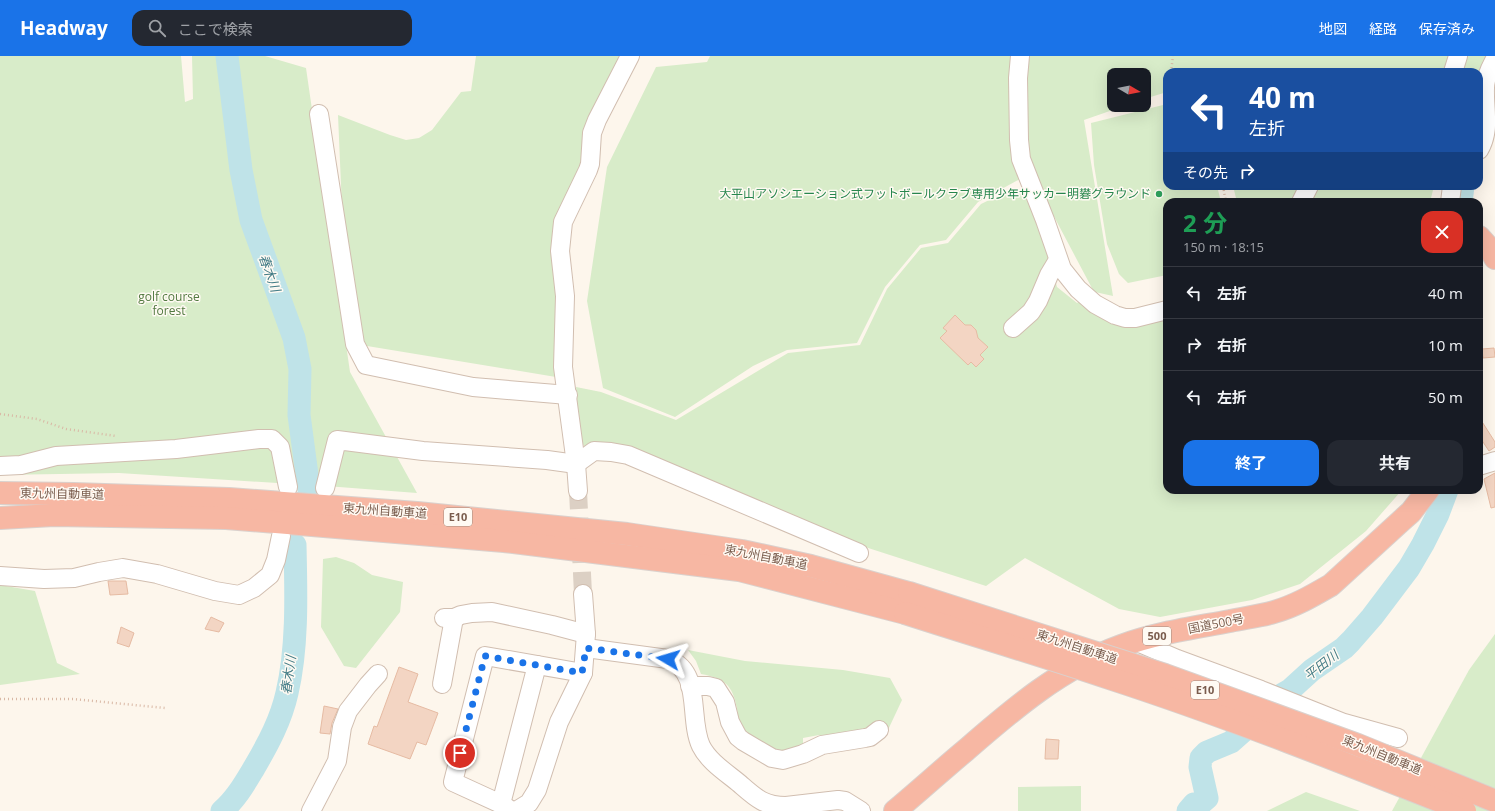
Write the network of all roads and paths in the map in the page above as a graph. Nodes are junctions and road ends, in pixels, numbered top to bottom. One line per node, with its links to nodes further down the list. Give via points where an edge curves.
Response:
1 (630, 56): 15 (street, via 597,120 592,133 588,170 567,214 562,232 560,251 565,296 563,367)
2 (1020, 56): 12 (street, via 1018,78 1021,159)
3 (1173, 56): 6 (path)
4 (1458, 56): 7 (street)
5 (1495, 59): 9 (street, via 1486,78)
6 (1172, 68)
7 (1454, 68)
8 (319, 114): 15 (street, via 354,344 366,365 473,387)
9 (1483, 139)
10 (1483, 241): 11 (highway)
11 (1495, 258)
12 (1058, 260): 13 (street, via 1078,289 1108,312 1125,318 1135,318); 14 (street, via 1031,312)
13 (1163, 311)
14 (1013, 328)
15 (568, 395): 19 (street)
16 (0, 414): 17 (path, via 37,418 66,429)
17 (119, 436)
18 (1495, 461): 20 (street)
19 (576, 464): 23 (street, via 423,451 337,440); 24 (street); 29 (street, via 594,451 628,455)
20 (1483, 465)
21 (0, 466): 22 (street, via 56,456 176,449 272,439 280,447)
22 (288, 487)
23 (325, 488)
24 (578, 491)
25 (0, 493): 32 (highway, 東九州自動車道 / E10, via 229,499 417,513 627,534 742,550 811,566)
26 (1425, 494): 34 (highway, 国道500号 / 500, via 1401,521 1331,585 1304,601 1273,612)
27 (0, 518): 32 (highway, 東九州自動車道 / E10, via 54,515 226,518 504,541 739,570)
28 (281, 536): 30 (street, via 270,575 254,588 239,595 123,568 74,578 44,580)
29 (859, 553)
30 (0, 576)
31 (583, 594): 33 (street)
32 (907, 603): 44 (highway, 東九州自動車道 / E10, bridge, via 1165,675 1358,745); 49 (highway, 東九州自動車道 / E10, bridge, via 1199,709)
33 (586, 641): 36 (street); 38 (street, via 552,625 496,613 472,613 449,618); 39 (street, via 668,659 677,663 687,674)
34 (1135, 641): 43 (street, via 1344,723); 48 (highway, 国道500号 / 500, via 1086,661 1034,693)
35 (537, 665): 36 (street); 45 (street); 45 (street, via 485,656 453,782)
36 (582, 673): 45 (street, via 559,722 537,790 529,803)
37 (378, 674): 46 (street, via 348,711 342,727 337,761)
38 (442, 684)
39 (690, 686): 42 (street, via 716,688 725,702 732,728 742,741 777,760 803,754 822,745 870,737); 47 (street, via 703,749 714,762 752,794 766,804 777,806 845,800)
40 (0, 699): 41 (path, via 73,699)
41 (165, 708)
42 (879, 730)
43 (1398, 738)
44 (1495, 801)
45 (510, 809)
46 (310, 811)
47 (861, 811)
48 (895, 811)
49 (1465, 811)

